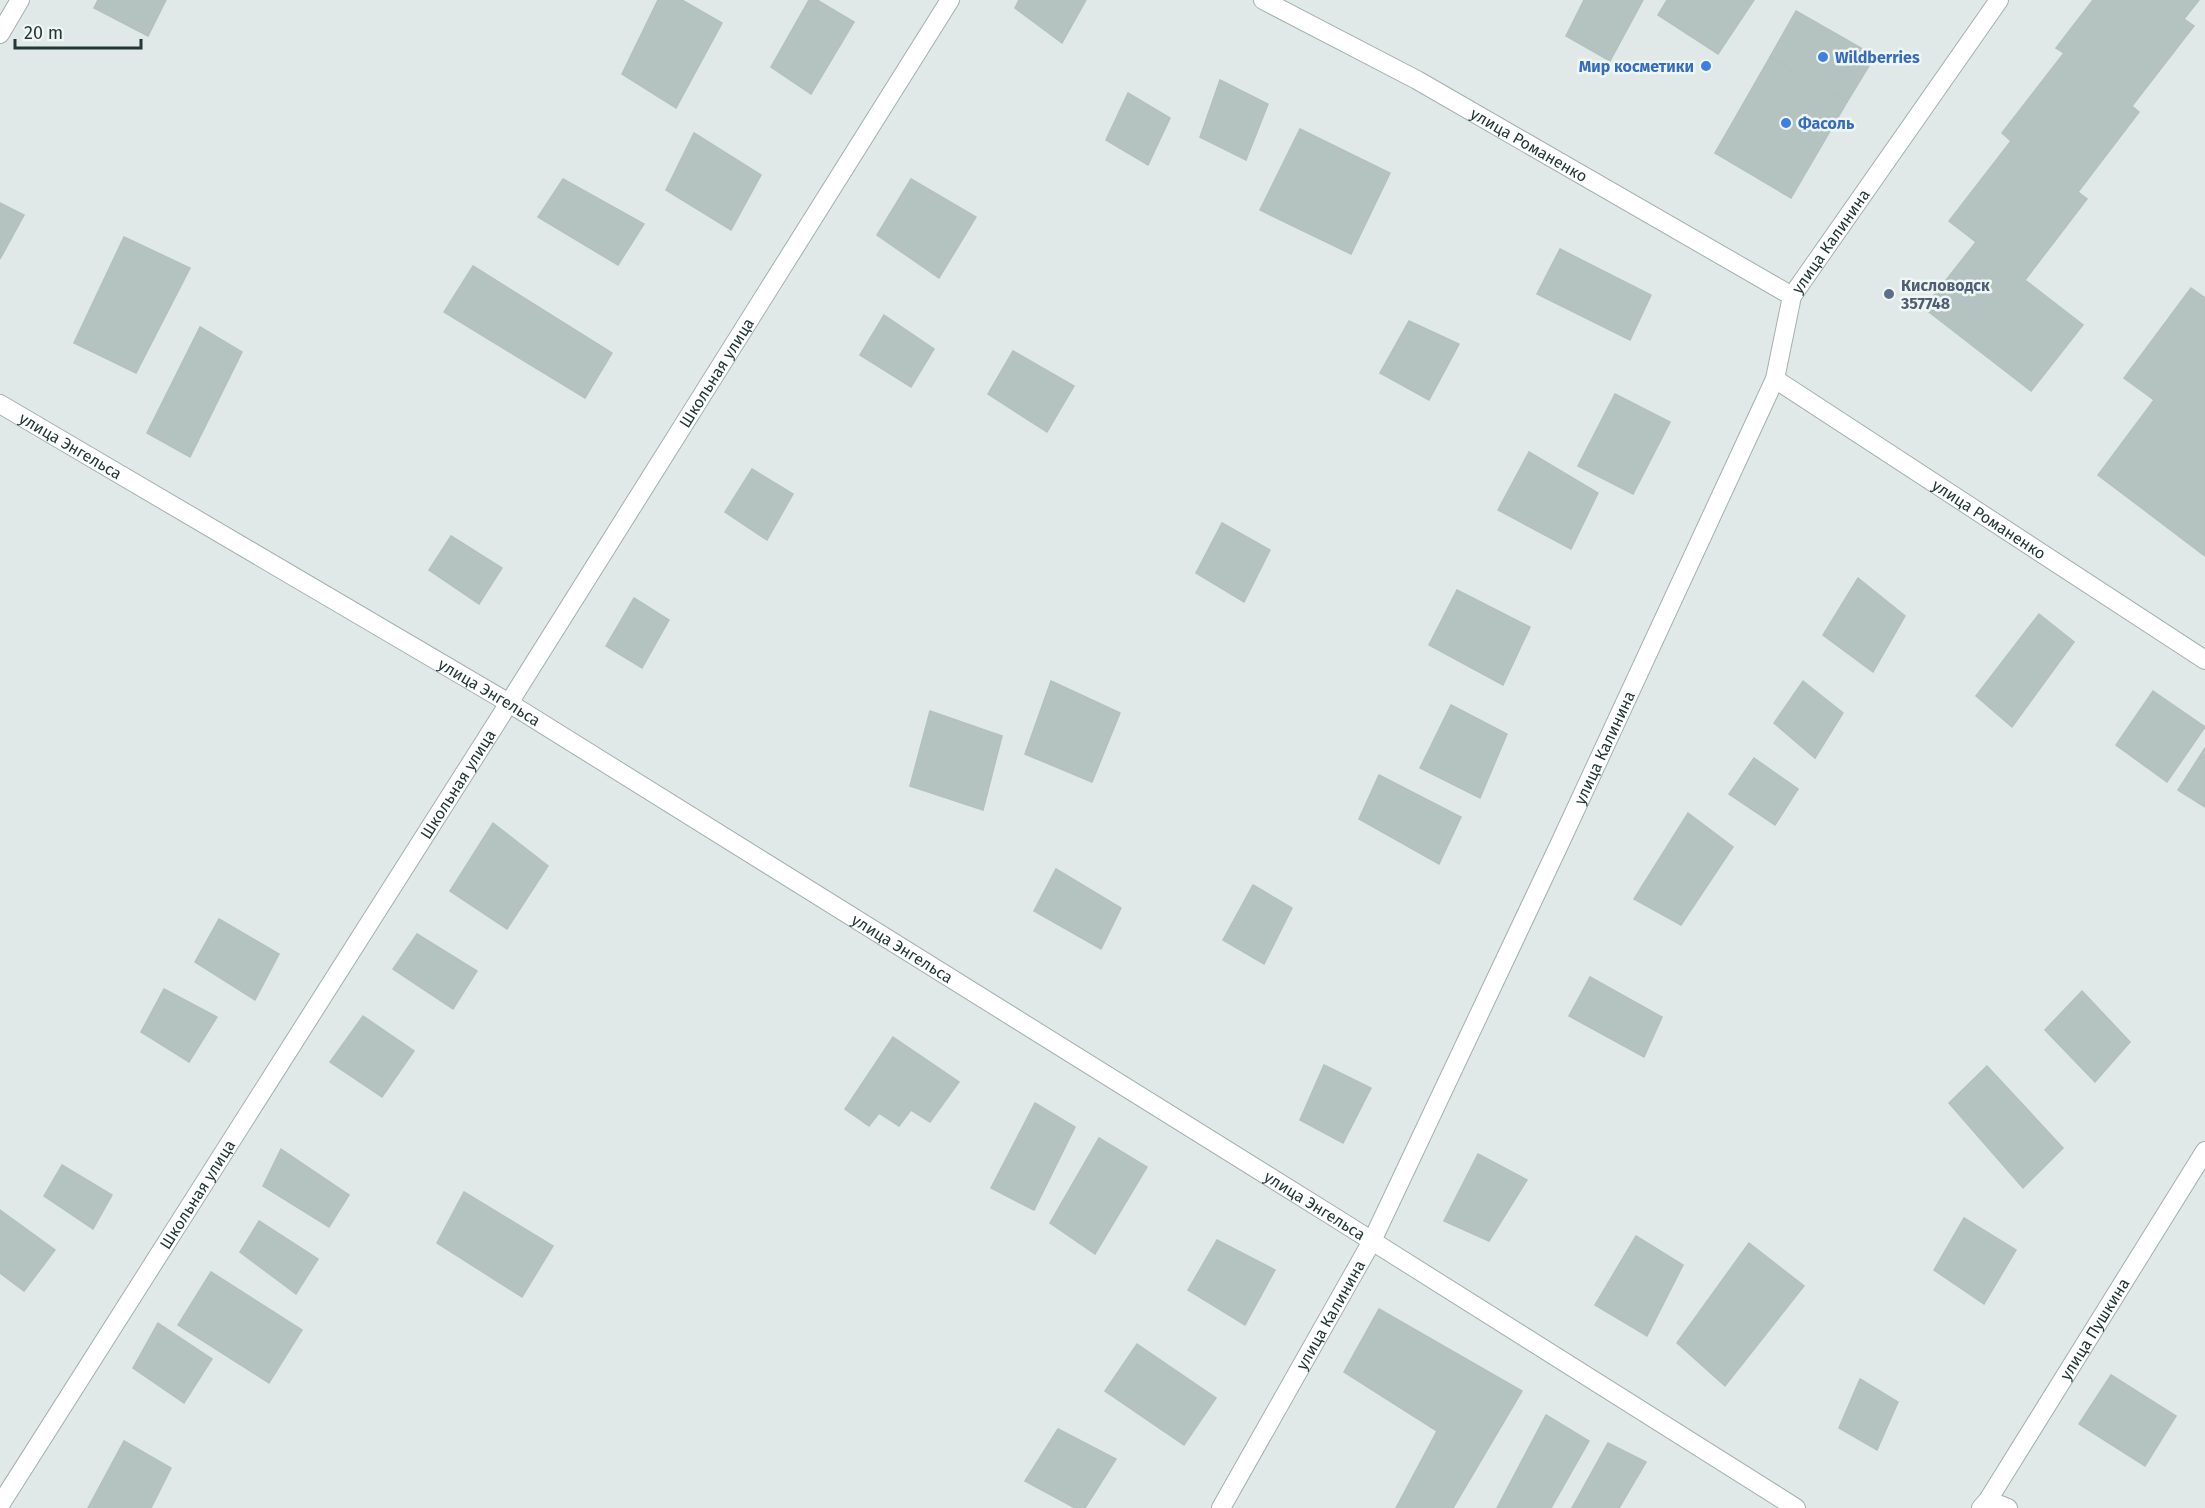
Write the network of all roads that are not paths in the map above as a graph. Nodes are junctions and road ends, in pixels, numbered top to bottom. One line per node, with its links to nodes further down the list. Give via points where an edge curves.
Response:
1 (20, 0): 5 (street)
2 (950, 0): 10 (street, Школьная улица)
3 (1263, 0): 6 (street, улица Романенко, via 1417,80)
4 (1999, 0): 6 (street, улица Калинина)
5 (0, 34)
6 (1792, 296): 7 (street, улица Калинина)
7 (1775, 379): 9 (street, улица Романенко); 12 (street, улица Калинина)
8 (0, 404): 10 (street, улица Энгельса)
9 (2205, 660)
10 (509, 703): 12 (street, улица Энгельса); 14 (street, Школьная улица)
11 (2205, 1151): 13 (street, улица Пушкина)
12 (1372, 1241): 15 (street, улица Калинина); 16 (street, улица Энгельса)
13 (1985, 1504): 17 (street)
14 (0, 1505)
15 (1221, 1508)
16 (1796, 1508)
17 (2008, 1508)

